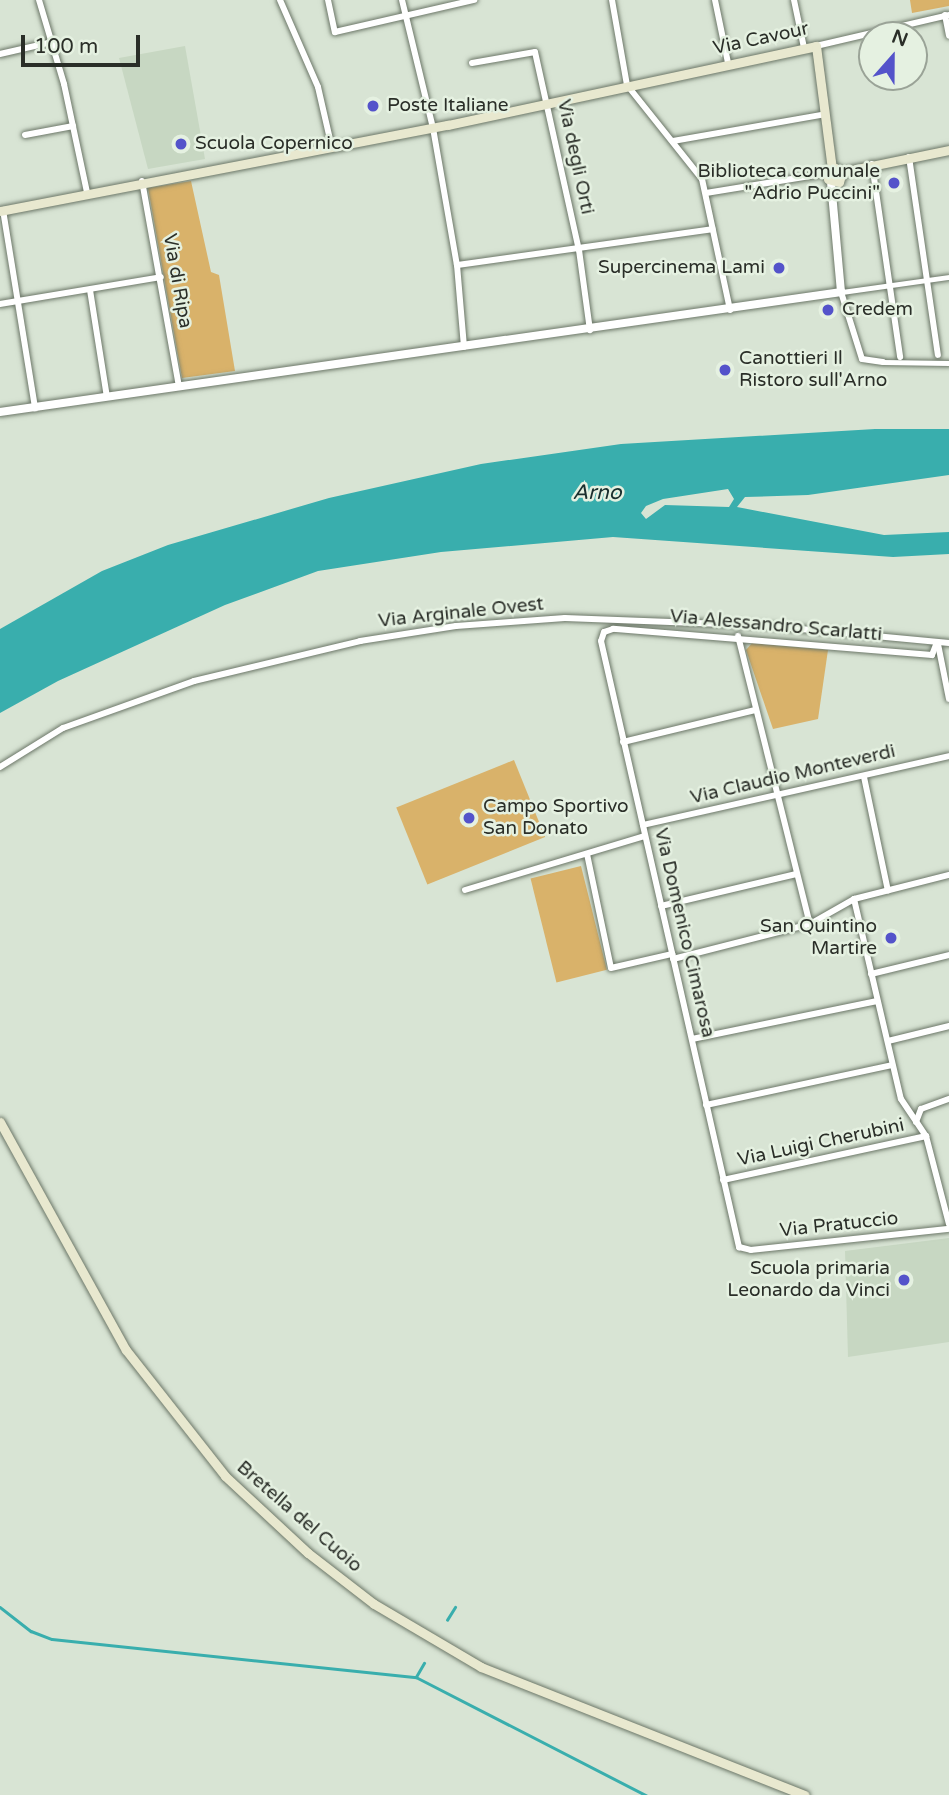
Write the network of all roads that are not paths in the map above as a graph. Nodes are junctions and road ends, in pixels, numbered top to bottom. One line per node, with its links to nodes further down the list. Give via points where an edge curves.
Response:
1 (39, 0): 12 (street)
2 (280, 0): 25 (street, via 317,87)
3 (328, 0): 10 (street, via 335,32)
4 (402, 0): 10 (street)
5 (474, 0): 10 (street)
6 (612, 0): 18 (street)
7 (715, 0): 17 (street)
8 (794, 0): 14 (street)
9 (947, 15): 11 (street); 13 (street, Via Cavour)
10 (406, 16): 22 (street)
11 (949, 36)
12 (52, 42): 15 (street); 21 (street)
13 (816, 46): 14 (main road, Via Cavour); 20 (main road)
14 (804, 48): 17 (main road, Via Cavour)
15 (0, 54)
16 (472, 63): 19 (street, Via degli Orti, via 535,52)
17 (729, 63): 18 (main road, Via Cavour)
18 (627, 85): 19 (main road, Via Cavour); 24 (street)
19 (548, 104): 22 (main road, Via Cavour); 36 (street, Via degli Orti)
20 (826, 114): 24 (street); 30 (main road)
21 (74, 126): 23 (street); 32 (street)
22 (433, 128): 25 (main road, Via Cavour); 37 (street)
23 (25, 135)
24 (673, 141): 33 (street, via 697,169)
25 (332, 148): 31 (main road, Via Cavour)
26 (949, 150): 27 (main road)
27 (909, 157): 28 (main road); 40 (street)
28 (872, 164): 29 (main road); 41 (street)
29 (842, 172): 30 (main road); 30 (main road, via 842,181)
30 (830, 174): 33 (street); 43 (street)
31 (142, 181): 32 (main road, Via Cavour); 38 (street, Via di Ripa)
32 (87, 192): 34 (main road, Via Cavour)
33 (706, 193): 35 (street)
34 (2, 210): 44 (street)
35 (712, 229): 36 (street); 46 (street)
36 (579, 250): 37 (street); 47 (street, Via degli Orti)
37 (457, 265): 48 (street)
38 (161, 277): 42 (street); 53 (street, Via di Ripa)
39 (949, 277): 40 (street)
40 (928, 280): 41 (street); 49 (street)
41 (890, 287): 43 (street); 50 (street)
42 (90, 290): 44 (street); 54 (street)
43 (841, 292): 46 (street); 51 (street, via 862,359)
44 (18, 302): 45 (street); 55 (street)
45 (0, 304)
46 (730, 310): 47 (street)
47 (590, 331): 48 (street)
48 (464, 347): 53 (street)
49 (939, 355)
50 (901, 357)
51 (883, 362): 52 (street)
52 (949, 363)
53 (179, 386): 54 (street)
54 (107, 397): 55 (street)
55 (35, 408): 56 (street)
56 (0, 412)
57 (604, 632): 58 (street, Via Alessandro Scarlatti); 63 (street, Via Domenico Cimarosa, via 601,641)
58 (738, 636): 59 (street, Via Alessandro Scarlatti, via 932,655); 62 (street)
59 (937, 642): 60 (street, Via Arginale Ovest); 61 (street); 65 (street, Via Arginale Ovest, via 769,626 578,619 444,627 318,650 182,685 62,728)
60 (949, 643)
61 (949, 699)
62 (755, 710): 63 (street); 67 (street)
63 (623, 742): 68 (street, Via Domenico Cimarosa)
64 (949, 756): 66 (street, Via Claudio Monteverdi)
65 (0, 767)
66 (864, 777): 67 (street, Via Claudio Monteverdi); 74 (street)
67 (778, 797): 68 (street, Via Claudio Monteverdi); 72 (street)
68 (643, 825): 69 (street, Via Domenico Cimarosa)
69 (645, 836): 70 (street); 76 (street, Via Domenico Cimarosa)
70 (587, 854): 73 (street); 79 (street, via 611,968)
71 (949, 875): 74 (street)
72 (797, 876): 76 (street); 77 (street)
73 (465, 890)
74 (888, 891): 75 (street)
75 (854, 899): 77 (street); 80 (street)
76 (662, 906): 79 (street, Via Domenico Cimarosa)
77 (810, 924): 79 (street)
78 (949, 955): 80 (street)
79 (673, 956): 83 (street, Via Domenico Cimarosa)
80 (871, 974): 81 (street)
81 (877, 1001): 83 (street); 84 (street)
82 (949, 1026): 84 (street)
83 (692, 1039): 87 (street, Via Domenico Cimarosa)
84 (888, 1041): 85 (street)
85 (892, 1065): 87 (street); 89 (street, via 904,1108)
86 (949, 1099): 89 (street, via 921,1109)
87 (706, 1105): 91 (street, Via Domenico Cimarosa)
88 (0, 1122): 94 (main road, Bretella del Cuoio, via 126,1350 225,1476 308,1553 435,1643 534,1692)
89 (916, 1122): 90 (street)
90 (926, 1136): 91 (street, Via Luigi Cherubini); 92 (street)
91 (723, 1180): 93 (street, Via Domenico Cimarosa)
92 (949, 1226): 93 (street, Via Pratuccio, via 751,1250 742,1249)
93 (737, 1241)
94 (805, 1795)

